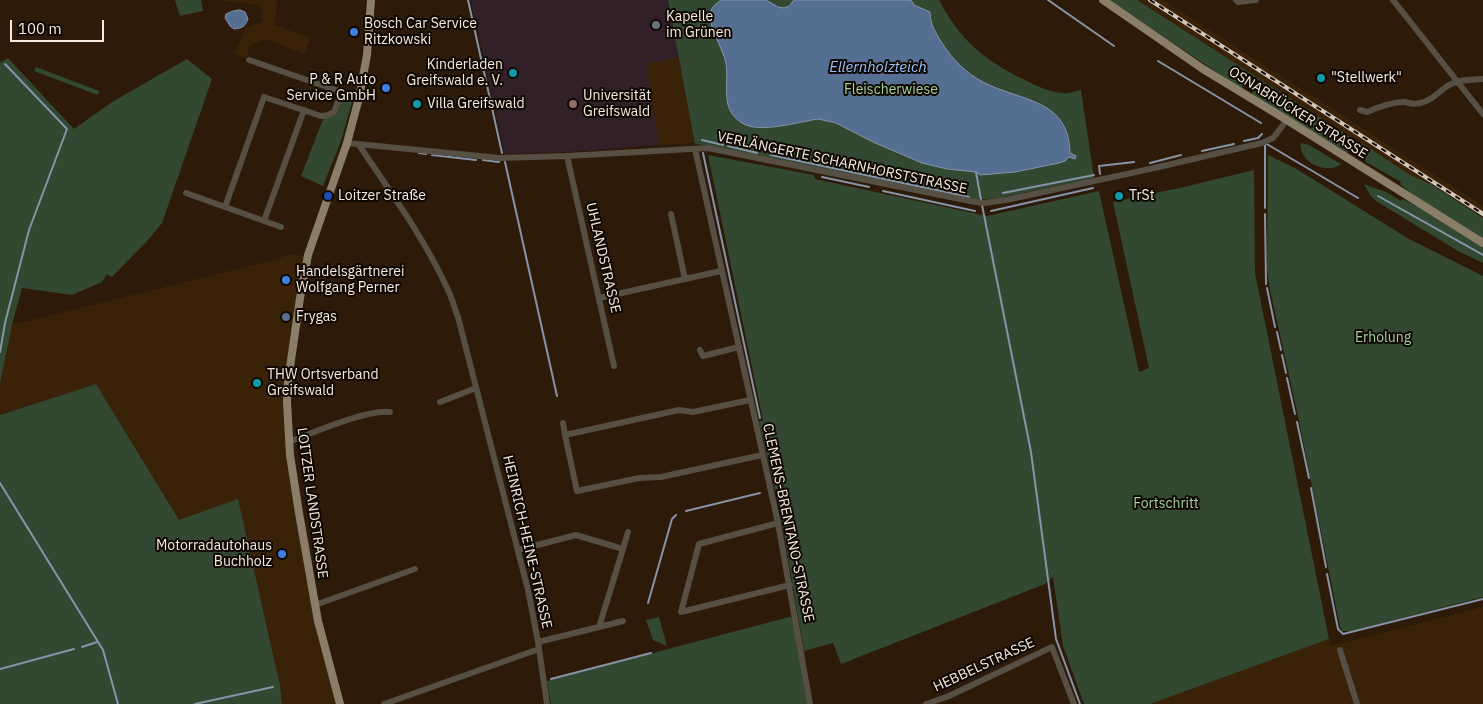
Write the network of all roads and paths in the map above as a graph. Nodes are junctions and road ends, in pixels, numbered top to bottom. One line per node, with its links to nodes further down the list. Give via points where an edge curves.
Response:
1 (371, 0): 10 (main road, via 367,54)
2 (1103, 0): 14 (main road, OSNABRÜCKER STRASSE, via 1203,69)
3 (1236, 0): 4 (street)
4 (1256, 0)
5 (1393, 0): 8 (street)
6 (249, 60): 9 (street)
7 (1483, 79): 8 (street)
8 (1456, 82): 12 (street, via 1426,102 1404,102 1367,112); 13 (street)
9 (342, 91): 10 (street); 11 (street, via 334,112 321,116)
10 (359, 98): 15 (main road)
11 (304, 110): 20 (street, via 264,97); 22 (street)
12 (1360, 110)
13 (1483, 114)
14 (1287, 120): 17 (street, VERLÄNGERTE SCHARNHORSTSTRASSE, via 1273,138 1262,143 981,203 741,154); 24 (main road, OSNABRÜCKER STRASSE)
15 (347, 143): 16 (street, VERLÄNGERTE SCHARNHORSTSTRASSE); 37 (main road, LOITZER LANDSTRASSE, via 308,255 288,380)
16 (359, 145): 18 (street, VERLÄNGERTE SCHARNHORSTSTRASSE, via 500,158); 31 (street, HEINRICH-HEINE-STRASSE, via 448,288)
17 (695, 149): 18 (street, VERLÄNGERTE SCHARNHORSTSTRASSE); 25 (street, CLEMENS-BRENTANO-STRASSE)
18 (566, 156): 27 (street, UHLANDSTRASSE)
19 (186, 193): 20 (street)
20 (226, 207): 22 (street)
21 (671, 214): 26 (street)
22 (264, 221): 23 (street)
23 (281, 227)
24 (1483, 243)
25 (722, 271): 26 (street); 28 (street, CLEMENS-BRENTANO-STRASSE)
26 (685, 279): 27 (street)
27 (599, 298): 30 (street, UHLANDSTRASSE)
28 (739, 347): 29 (street, via 703,356); 32 (street, CLEMENS-BRENTANO-STRASSE)
29 (700, 350)
30 (614, 366)
31 (476, 388): 33 (street); 42 (street, HEINRICH-HEINE-STRASSE)
32 (750, 400): 36 (street, via 694,412 679,410); 38 (street, CLEMENS-BRENTANO-STRASSE)
33 (440, 402)
34 (390, 412): 37 (street, via 366,415)
35 (563, 423): 36 (street)
36 (565, 435): 38 (street, via 577,491)
37 (289, 442): 45 (main road, LOITZER LANDSTRASSE)
38 (762, 455): 39 (street, CLEMENS-BRENTANO-STRASSE)
39 (778, 523): 44 (street, CLEMENS-BRENTANO-STRASSE); 44 (street, via 699,544 681,612)
40 (628, 532): 41 (street)
41 (622, 549): 42 (street, via 576,535); 47 (street)
42 (518, 550): 48 (street, HEINRICH-HEINE-STRASSE)
43 (415, 569): 45 (street, LOITZER LANDSTRASSE)
44 (790, 585): 54 (street, CLEMENS-BRENTANO-STRASSE)
45 (315, 605): 51 (main road, LOITZER LANDSTRASSE)
46 (623, 621): 47 (street)
47 (599, 627): 48 (street)
48 (538, 646): 52 (street); 53 (street, HEINRICH-HEINE-STRASSE)
49 (1340, 650): 58 (street)
50 (949, 696): 55 (street, HEBBELSTRASSE); 56 (street); 57 (street, HEBBELSTRASSE, via 1052,647)
51 (340, 704)
52 (384, 704)
53 (547, 704)
54 (810, 704)
55 (926, 704)
56 (952, 704)
57 (1074, 704)
58 (1356, 704)

